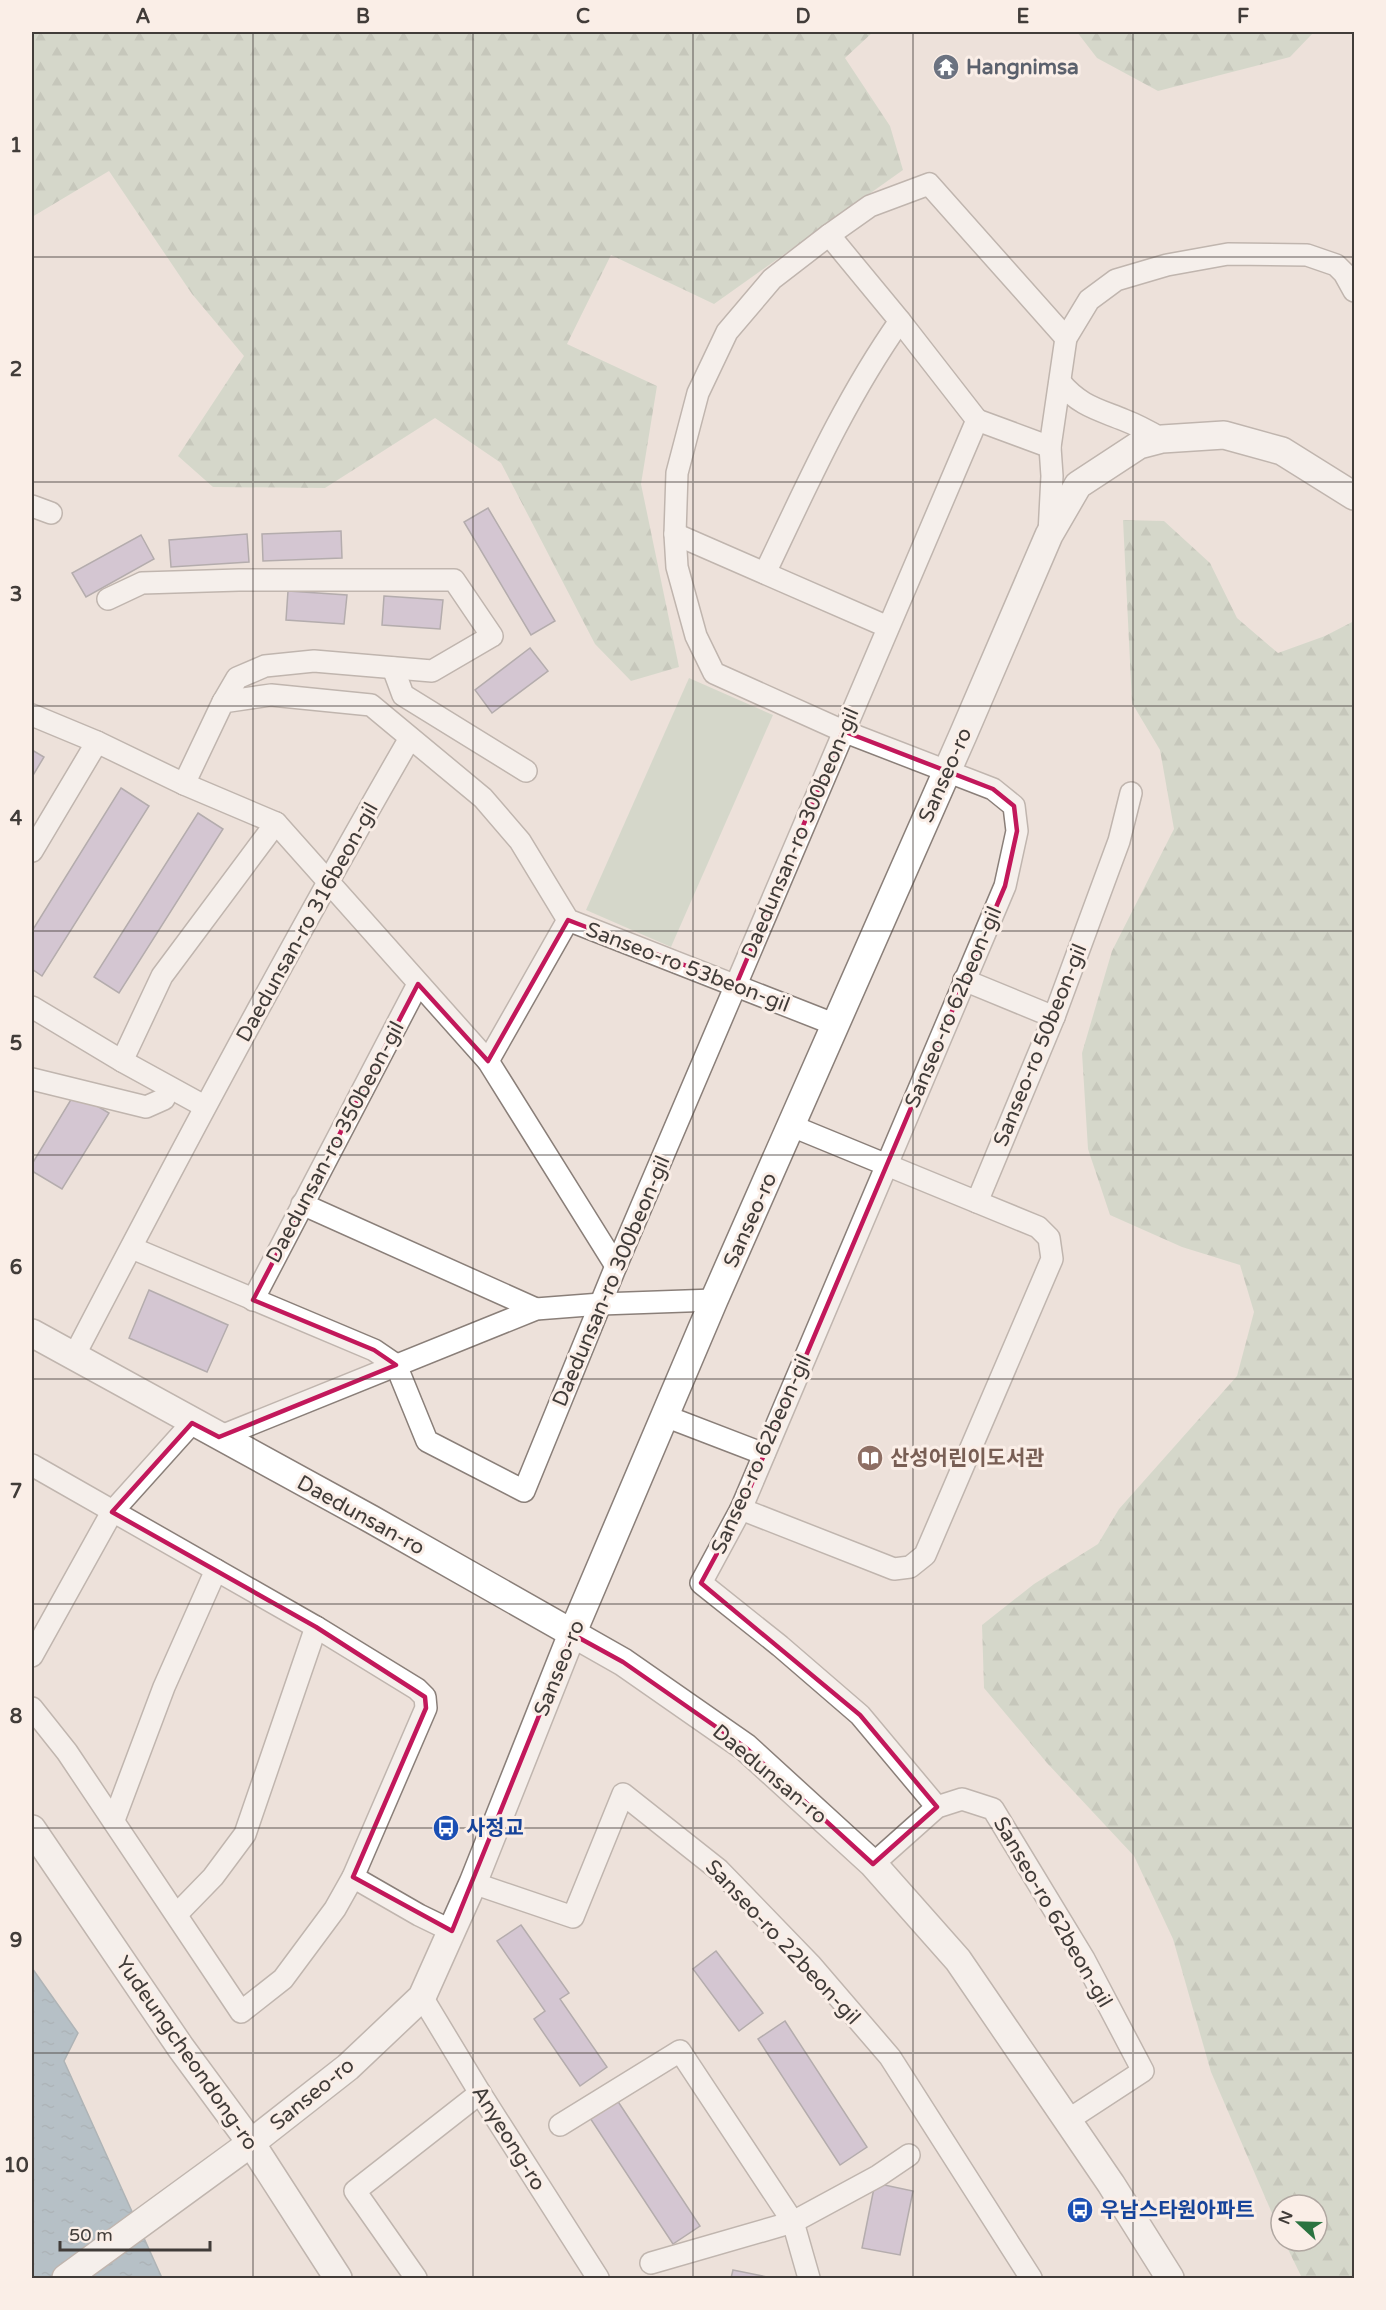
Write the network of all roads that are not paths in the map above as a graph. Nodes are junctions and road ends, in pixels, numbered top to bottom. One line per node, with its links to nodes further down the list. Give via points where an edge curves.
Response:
1 (829, 234): 3 (street); 4 (street, Sanseo-ro 62beon-gil, via 870,206 929,184); 10 (street, Sanseo-ro 62beon-gil, via 772,279 727,332 698,393 677,472)
2 (1351, 277): 4 (street, via 1336,265 1307,255 1228,254 1167,265 1116,280 1089,300)
3 (900, 321): 6 (street); 12 (street, via 875,357 824,452)
4 (1066, 338): 5 (street)
5 (1060, 382): 7 (street, via 1072,396 1094,410); 8 (street)
6 (977, 420): 8 (street); 14 (street, Daedunsan-ro 300beon-gil)
7 (1162, 438): 9 (main road, Sanseo-ro, via 1224,435 1282,451); 11 (main road, Sanseo-ro, via 1139,445 1078,485)
8 (1050, 447): 11 (street)
9 (1351, 486)
10 (675, 534): 12 (street); 18 (street, Sanseo-ro 62beon-gil, via 677,567 696,636 714,673)
11 (1049, 535): 22 (main road, Sanseo-ro)
12 (765, 573): 14 (street)
13 (108, 599): 15 (street, via 142,583 454,580 492,636 432,670)
14 (888, 627): 18 (street, Daedunsan-ro 300beon-gil)
15 (393, 668): 16 (street, via 314,660 265,666 237,678); 21 (street, via 403,695)
16 (223, 702): 19 (street, Sanseo-ro 53beon-gil, via 271,695 371,705); 23 (street)
17 (32, 715): 20 (street)
18 (843, 731): 22 (street, Sanseo-ro 62beon-gil); 31 (street, Daedunsan-ro 300beon-gil)
19 (410, 738): 27 (street, Daedunsan-ro 316beon-gil); 28 (street, Sanseo-ro 53beon-gil, via 483,798 520,841)
20 (97, 742): 23 (street); 26 (street)
21 (526, 771)
22 (947, 771): 29 (street, Sanseo-ro 62beon-gil, via 993,789 1014,806 1017,831 1005,886); 34 (main road, Sanseo-ro)
23 (184, 784): 25 (street)
24 (1131, 793): 33 (street, Sanseo-ro 50beon-gil, via 1119,841)
25 (276, 823): 27 (street); 35 (street, via 162,976)
26 (32, 851)
27 (327, 881): 30 (street); 39 (street, Daedunsan-ro 316beon-gil)
28 (568, 920): 31 (street, Sanseo-ro 53beon-gil); 36 (street)
29 (964, 980): 33 (street); 41 (street, Sanseo-ro 62beon-gil)
30 (418, 984): 36 (street); 43 (street, Daedunsan-ro 350beon-gil)
31 (736, 985): 34 (street, Sanseo-ro 53beon-gil); 45 (street, Daedunsan-ro 300beon-gil)
32 (32, 1007): 35 (street)
33 (1054, 1017): 42 (street, Sanseo-ro 50beon-gil)
34 (836, 1024): 40 (main road, Sanseo-ro)
35 (122, 1061): 39 (street)
36 (488, 1061): 45 (street)
37 (32, 1079): 38 (street, via 146,1107)
38 (164, 1099)
39 (204, 1106): 44 (street, Daedunsan-ro 316beon-gil)
40 (792, 1126): 41 (street); 47 (main road, Sanseo-ro)
41 (885, 1165): 42 (street); 56 (street, Sanseo-ro 62beon-gil)
42 (977, 1202): 58 (street, via 1038,1227 1048,1238 1052,1259 925,1555 910,1567 894,1569)
43 (302, 1204): 46 (street, Daedunsan-ro 350beon-gil); 49 (street)
44 (132, 1248): 46 (street); 51 (street, Daedunsan-ro 316beon-gil)
45 (616, 1266): 48 (street, Daedunsan-ro 300beon-gil)
46 (253, 1300): 52 (street, via 374,1350)
47 (714, 1300): 48 (street); 53 (main road, Sanseo-ro)
48 (601, 1304): 49 (street); 52 (street, Daedunsan-ro 300beon-gil, via 524,1491 427,1441)
49 (536, 1309): 52 (street)
50 (32, 1333): 51 (main road, Daedunsan-ro)
51 (73, 1358): 54 (main road, Daedunsan-ro)
52 (396, 1365): 55 (street)
53 (666, 1416): 56 (street); 62 (main road, Sanseo-ro)
54 (192, 1423): 55 (main road, Daedunsan-ro); 59 (street)
55 (219, 1437): 62 (main road, Daedunsan-ro)
56 (764, 1454): 58 (street, Sanseo-ro 62beon-gil)
57 (32, 1465): 59 (street)
58 (741, 1509): 65 (street, Sanseo-ro 62beon-gil, via 701,1583 860,1715)
59 (112, 1512): 60 (street); 63 (street)
60 (216, 1570): 61 (street); 66 (street, via 164,1687)
61 (316, 1627): 69 (street, via 425,1697 426,1708); 71 (street, via 245,1834 213,1877)
62 (572, 1634): 68 (main road, Daedunsan-ro, via 623,1662 746,1747); 70 (main road, Sanseo-ro)
63 (32, 1656)
64 (32, 1708): 66 (street)
65 (937, 1807): 68 (street); 75 (street, Sanseo-ro 62beon-gil, via 962,1799 993,1809 1084,1959 1143,2071)
66 (114, 1820): 71 (street)
67 (32, 1829): 77 (main road, Yudeungcheondong-ro, via 181,2048)
68 (873, 1864): 75 (main road, Daedunsan-ro, via 958,1960)
69 (353, 1877): 71 (street, via 335,1909 282,1979 241,2012); 72 (street)
70 (473, 1882): 72 (main road, Sanseo-ro); 86 (street, Sanseo-ro 22beon-gil, via 573,1917 623,1794 719,1870 811,1965 890,2057)
71 (177, 1914)
72 (452, 1930): 73 (main road, Sanseo-ro)
73 (422, 1997): 74 (street, Anyeong-ro); 77 (main road, Sanseo-ro, via 348,2067)
74 (480, 2093): 83 (street, via 355,2191); 84 (street, Anyeong-ro)
75 (1068, 2120): 87 (main road, Daedunsan-ro)
76 (560, 2125): 79 (street, via 680,2051)
77 (251, 2143): 81 (main road, Sanseo-ro); 82 (main road, Yudeungcheondong-ro)
78 (909, 2155): 79 (street)
79 (794, 2222): 80 (street); 85 (street)
80 (651, 2263)
81 (66, 2278)
82 (339, 2278)
83 (416, 2278)
84 (598, 2278)
85 (809, 2278)
86 (1031, 2278)
87 (1170, 2278)

